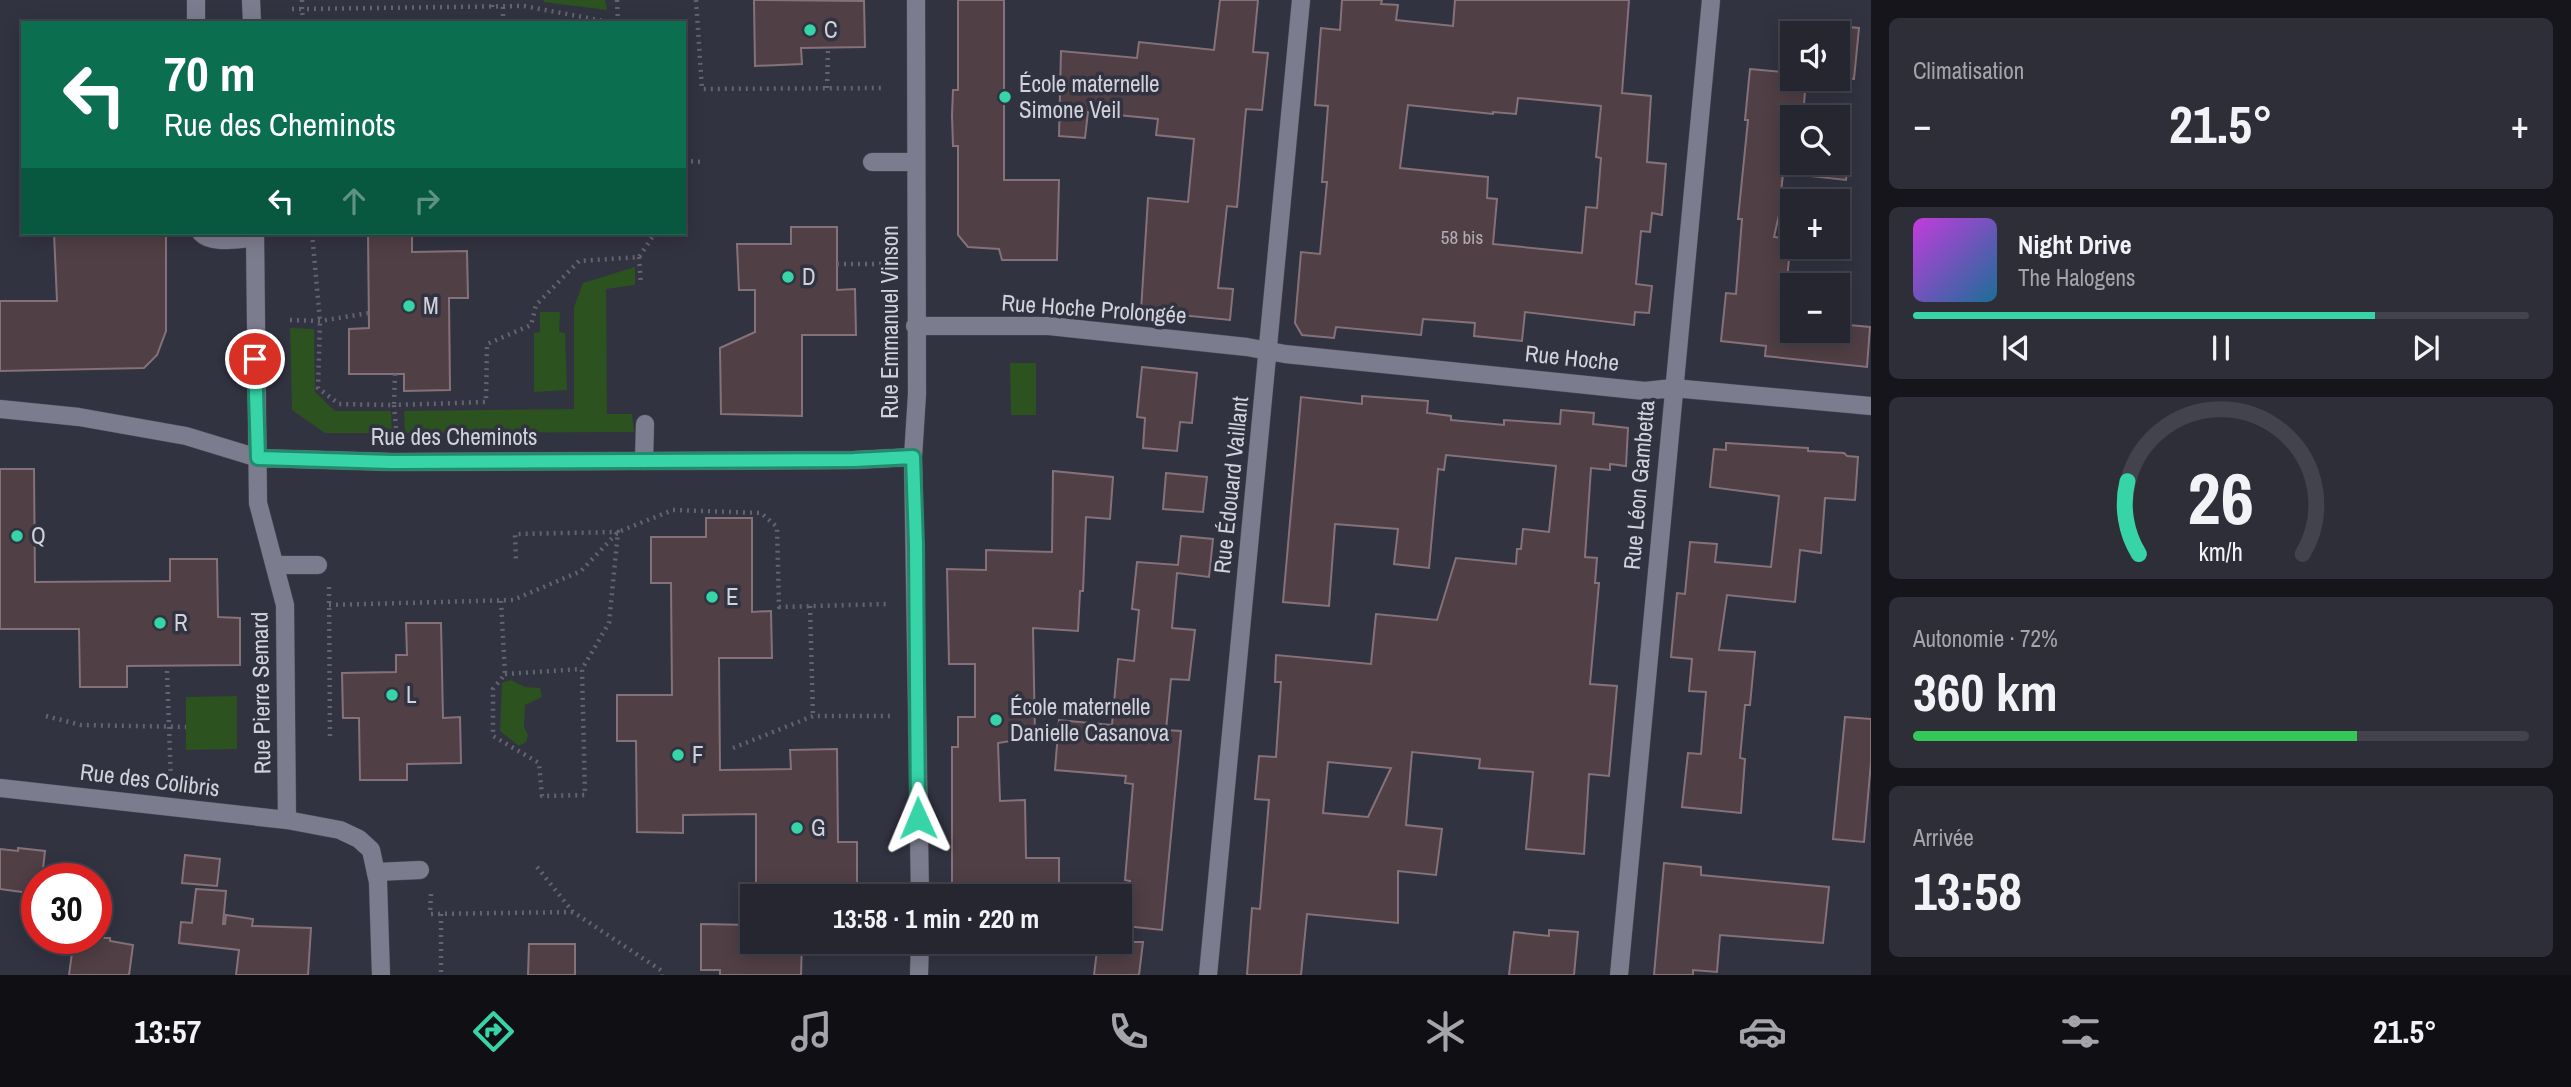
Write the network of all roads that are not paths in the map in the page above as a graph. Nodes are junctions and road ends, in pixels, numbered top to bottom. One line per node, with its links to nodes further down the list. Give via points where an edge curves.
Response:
1 (196, 0): 6 (street)
2 (251, 0): 7 (street)
3 (916, 0): 9 (street, Rue Emmanuel Vinson)
4 (1301, 0): 13 (street, Rue Édouard Vaillant)
5 (1711, 0): 14 (street, Rue Léon Gambetta)
6 (196, 21)
7 (252, 21)
8 (872, 162): 9 (street)
9 (915, 162): 12 (street, Rue Emmanuel Vinson)
10 (202, 235): 11 (street, via 213,240)
11 (255, 235): 19 (street, Rue Pierre Semard)
12 (915, 326): 13 (street, Rue Hoche Prolongée, via 1049,326); 18 (street, Rue Emmanuel Vinson)
13 (1269, 352): 14 (street, Rue Hoche, via 1645,391); 31 (street, Rue Édouard Vaillant)
14 (1673, 388): 15 (street, Rue Hoche); 32 (street, Rue Léon Gambetta)
15 (1871, 406)
16 (0, 409): 19 (street, Rue des Cheminots, via 186,436)
17 (645, 424): 20 (street)
18 (913, 457): 20 (street, Rue des Cheminots); 27 (street, Rue Emmanuel Vinson)
19 (258, 458): 20 (street, Rue des Cheminots); 21 (street, Rue Pierre Semard, via 258,503)
20 (643, 461)
21 (275, 565): 22 (street); 24 (street, Rue Pierre Semard, via 287,624)
22 (324, 572)
23 (0, 788): 24 (street, Rue des Colibris)
24 (287, 820): 26 (street, Rue des Colibris, via 340,830 359,839 371,850)
25 (420, 870): 26 (street)
26 (376, 872): 29 (street, Rue des Colibris)
27 (920, 884)
28 (920, 954): 30 (street)
29 (381, 975)
30 (919, 975)
31 (1208, 975)
32 (1619, 975)

